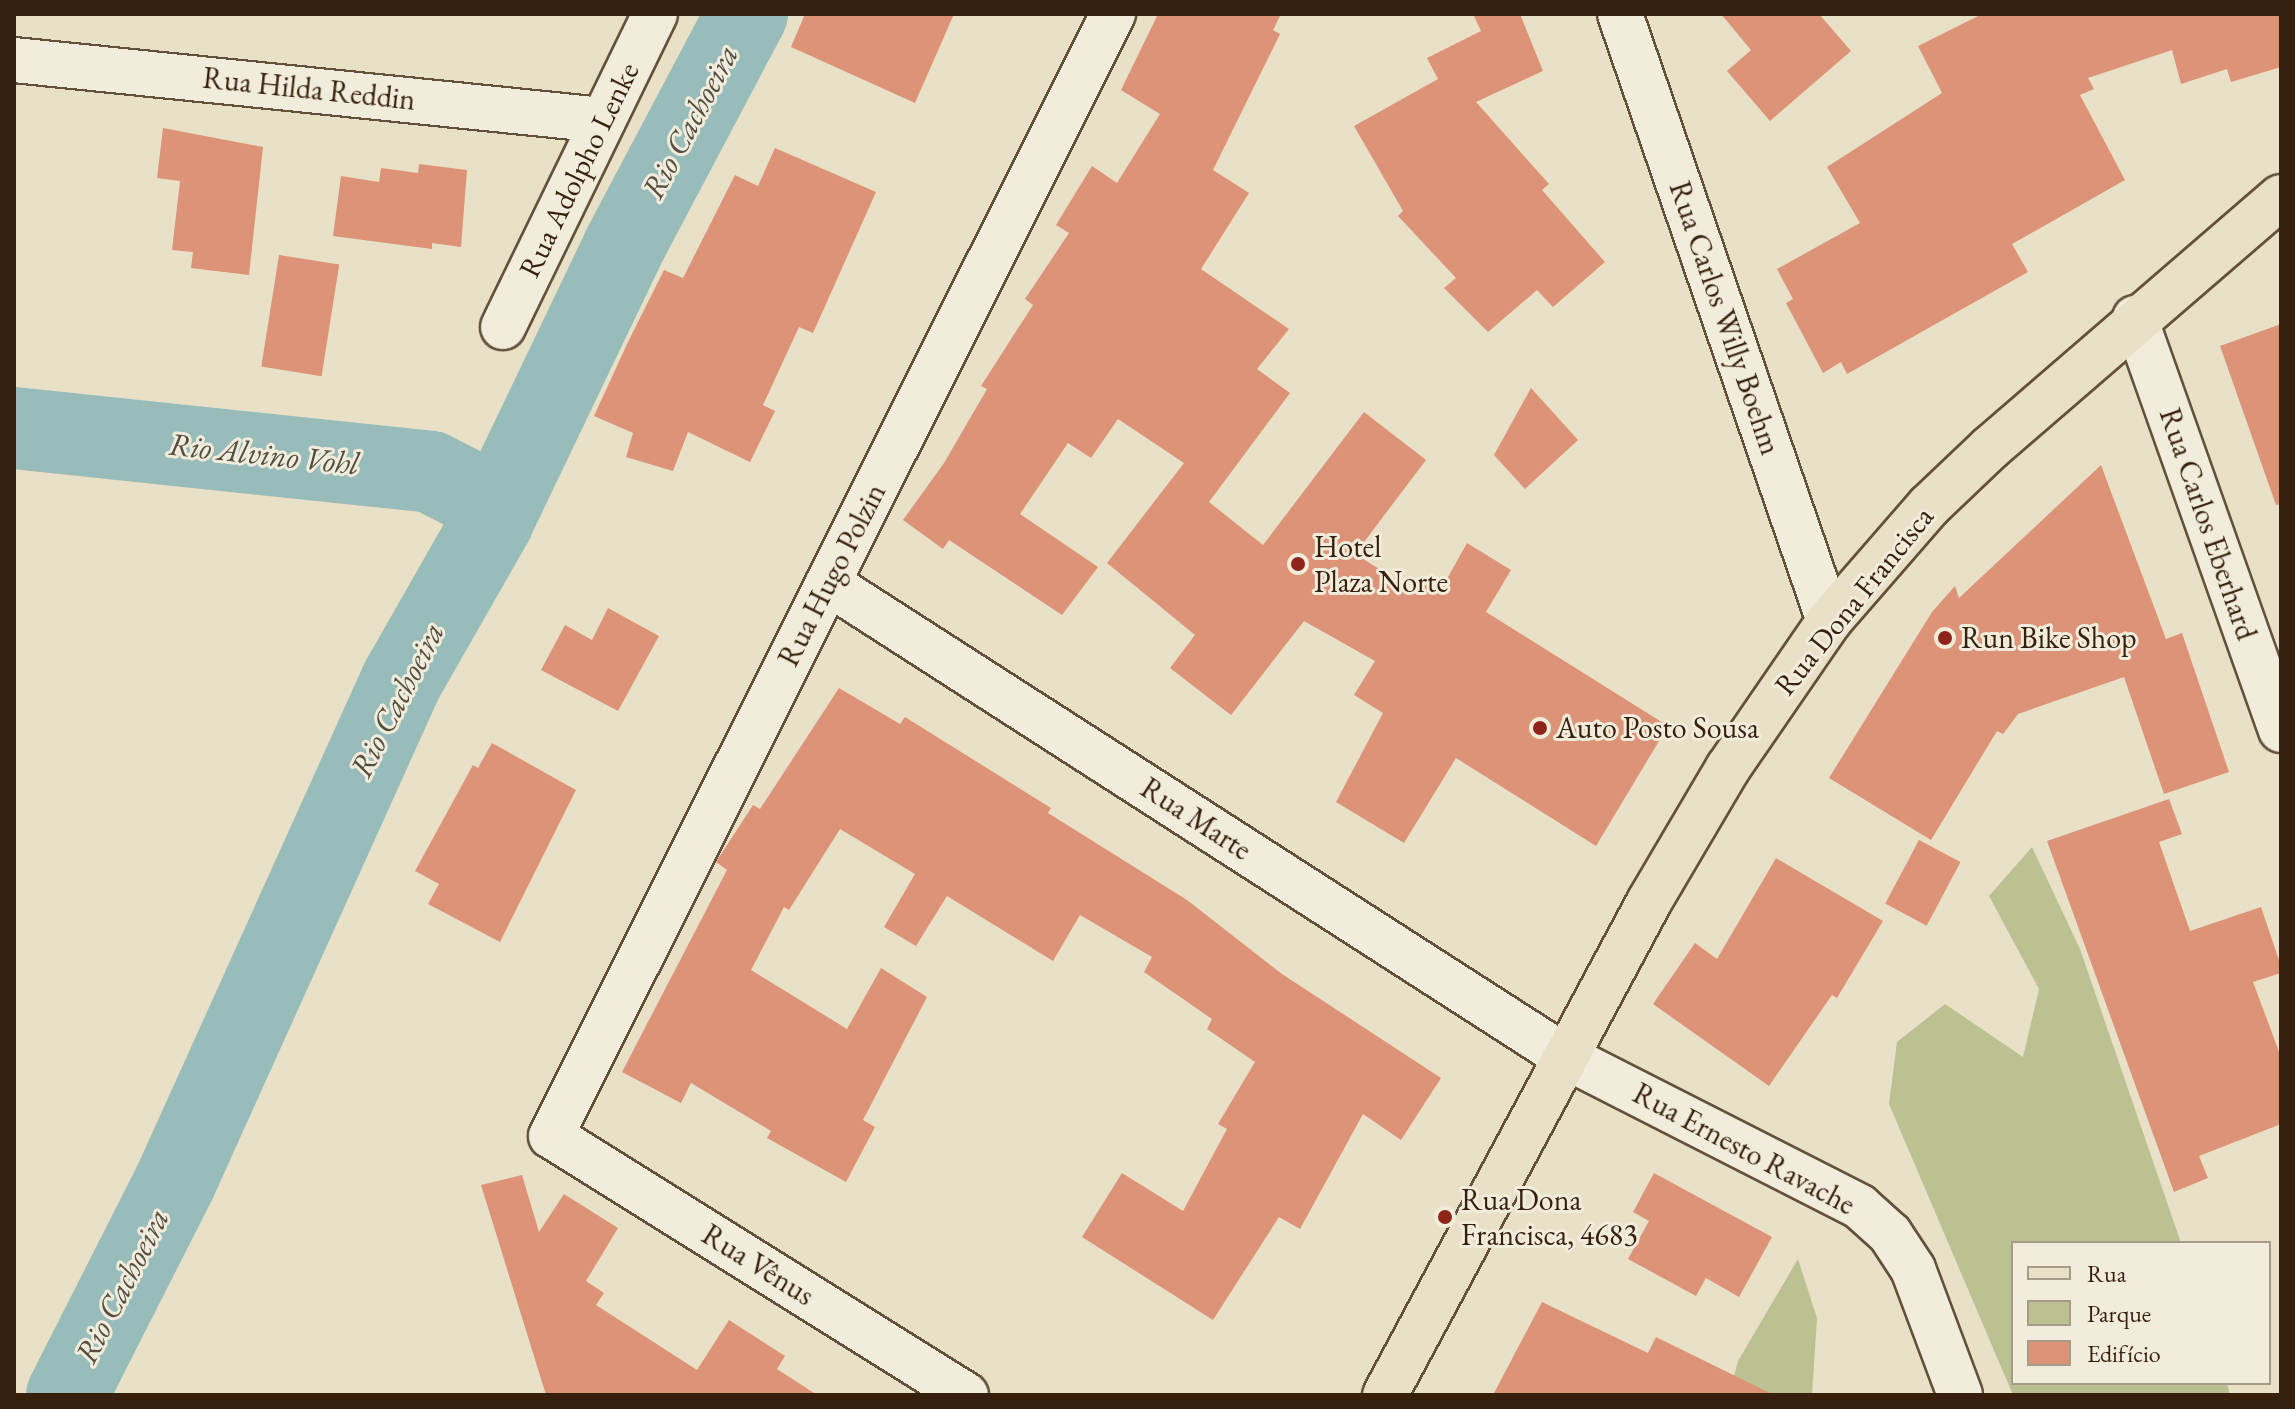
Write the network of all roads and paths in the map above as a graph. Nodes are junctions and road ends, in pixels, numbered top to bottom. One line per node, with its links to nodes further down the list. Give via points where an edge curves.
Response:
1 (655, 14): 5 (street, Rua Adolpho Lenke)
2 (1113, 14): 9 (street, Rua Hugo Polzin)
3 (1620, 14): 10 (street, Rua Carlos Willy Boehm)
4 (14, 60): 5 (street, Rua Hilda Reddin)
5 (603, 120): 8 (street, Rua Adolpho Lenke)
6 (2281, 197): 7 (main road, Rua Dona Francisca)
7 (2135, 318): 10 (main road, Rua Dona Francisca, via 1929,506); 11 (street, Rua Carlos Eberhard)
8 (503, 327)
9 (828, 583): 12 (street, Rua Marte); 13 (street, Rua Hugo Polzin)
10 (1829, 621): 12 (main road, Rua Dona Francisca, via 1728,768)
11 (2281, 730)
12 (1564, 1056): 15 (main road, Rua Dona Francisca); 16 (street, Rua Ernesto Ravache, via 1860,1207 1890,1234 1913,1269)
13 (551, 1136): 14 (street, Rua Vênus)
14 (966, 1395)
15 (1385, 1395)
16 (1960, 1395)

